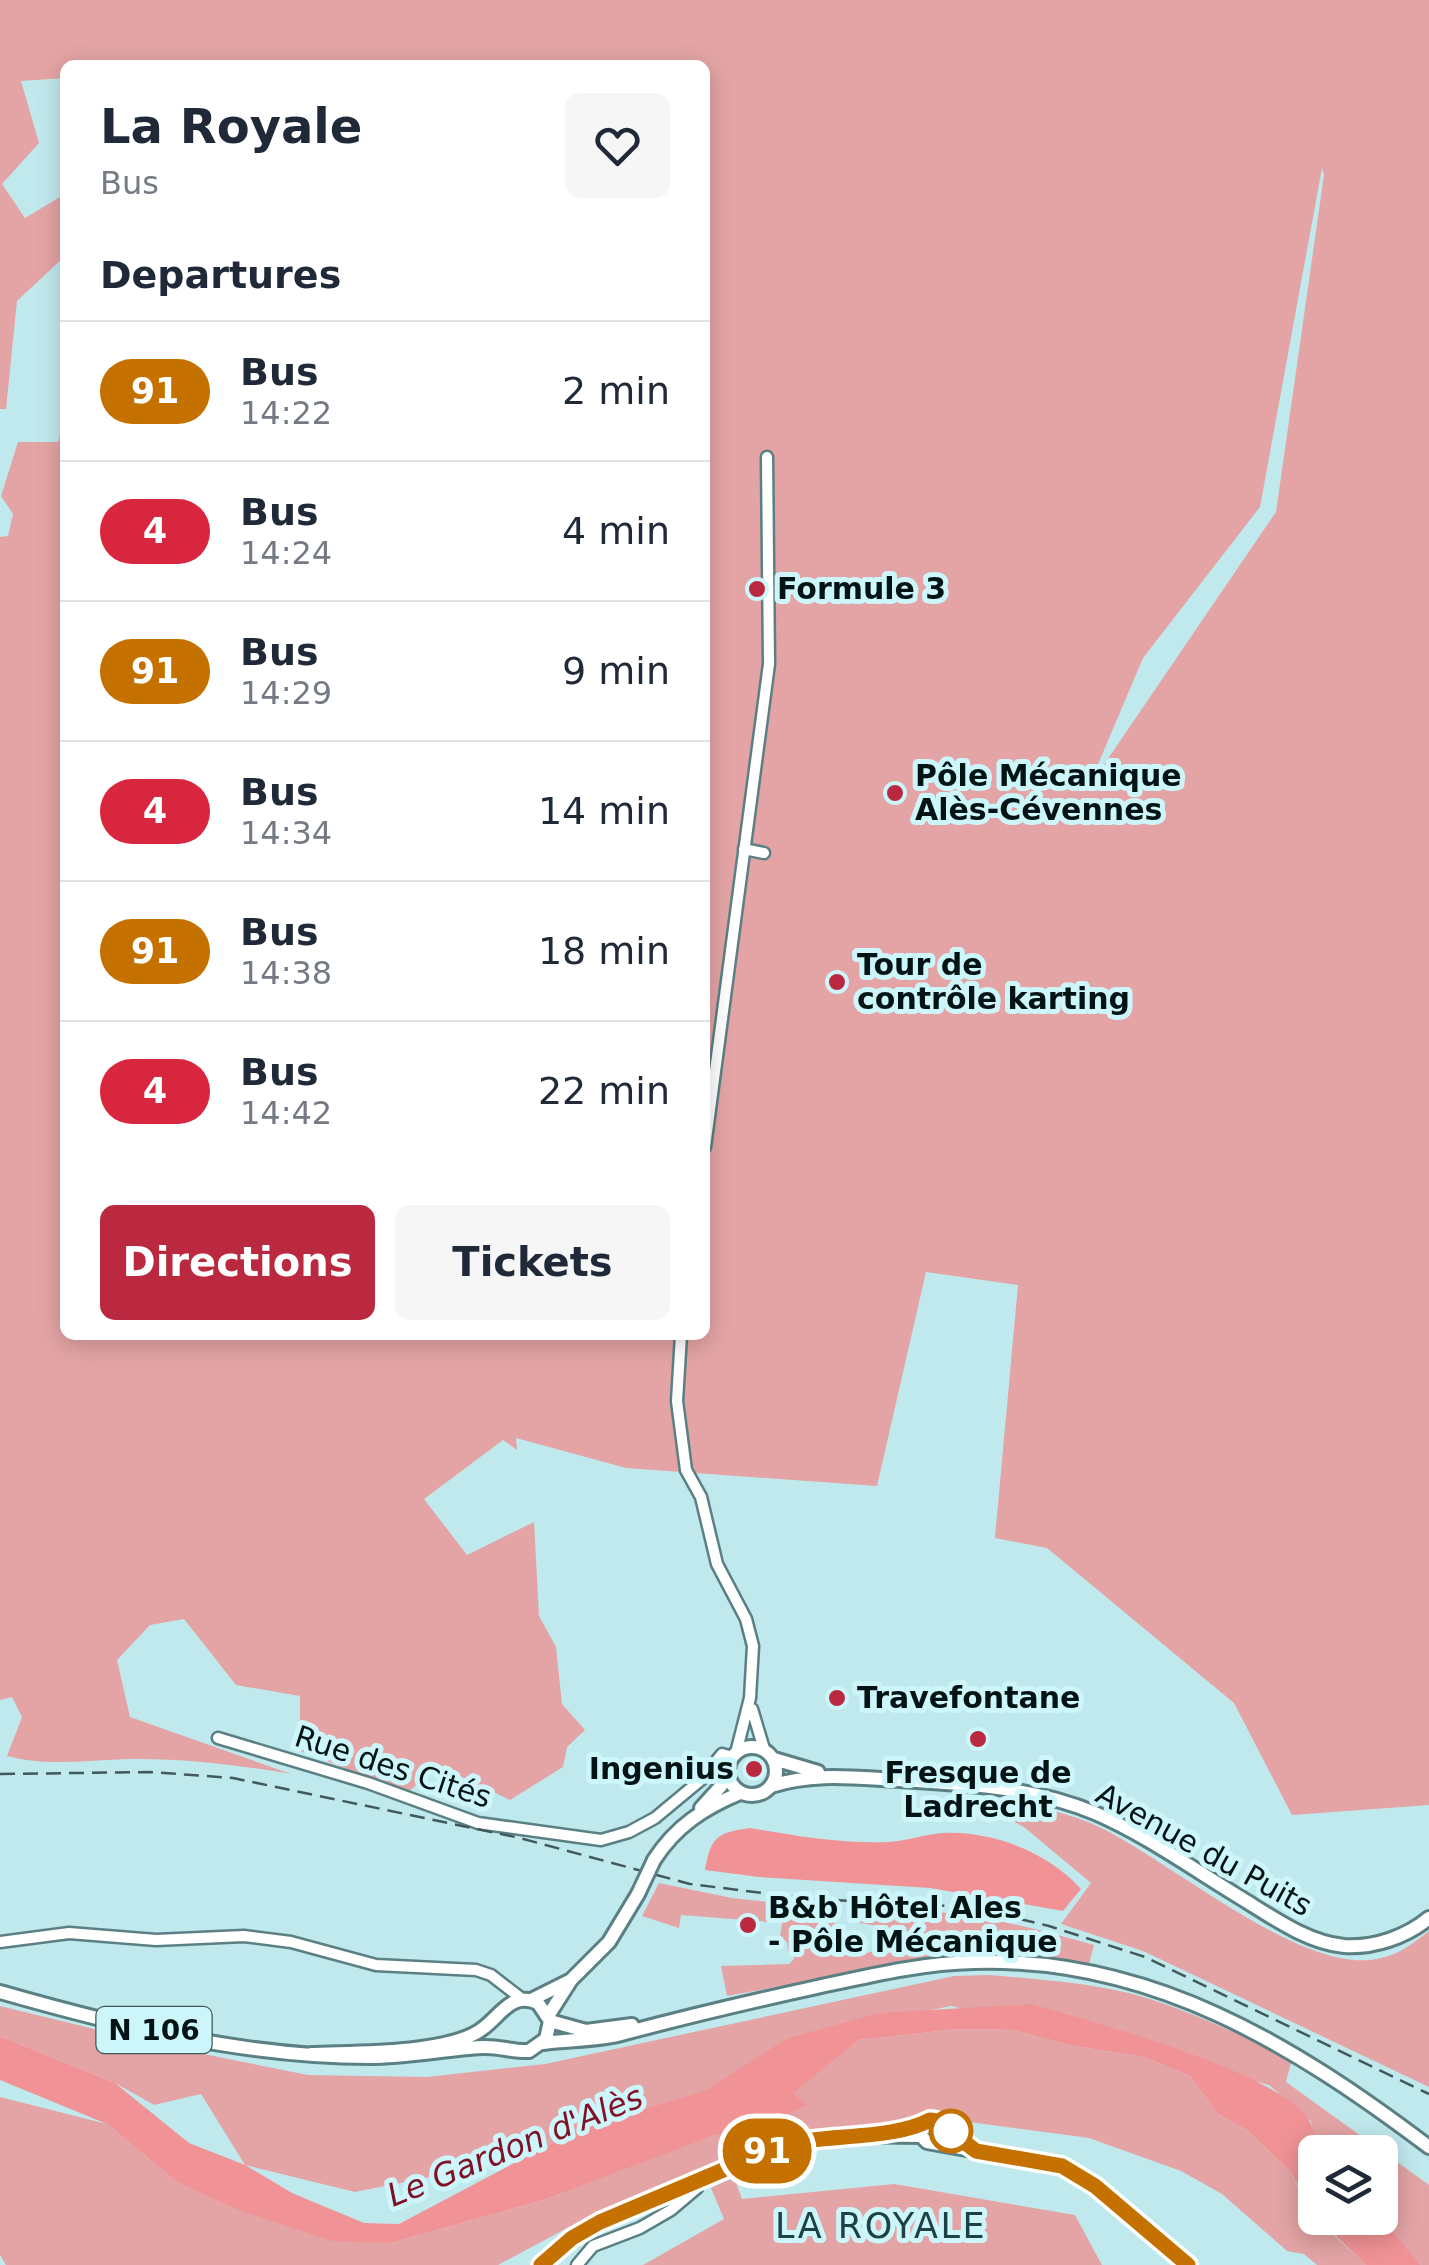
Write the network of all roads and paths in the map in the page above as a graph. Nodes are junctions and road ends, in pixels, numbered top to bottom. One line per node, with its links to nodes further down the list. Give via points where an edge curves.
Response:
1 (767, 457): 2 (street, via 769,664)
2 (744, 849): 3 (street); 4 (street)
3 (764, 852)
4 (710, 1109)
5 (681, 1340): 6 (street, via 684,1459 704,1504 717,1564 748,1627 754,1655)
6 (750, 1698): 8 (street); 9 (street)
7 (218, 1738): 9 (street, Rue des Cités, via 478,1824 588,1839 636,1829 702,1780 722,1754)
8 (769, 1754): 9 (main road, via 752,1746); 10 (main road, Avenue du Puits); 11 (main road, via 777,1774)
9 (732, 1760): 12 (main road, via 730,1780); 13 (main road, via 721,1786)
10 (830, 1775): 11 (main road, Avenue du Puits); 14 (main road, Avenue du Puits, via 996,1788 1094,1813 1276,1920 1342,1946 1368,1945)
11 (771, 1786): 12 (main road)
12 (740, 1793): 13 (main road)
13 (692, 1817): 16 (main road, bridge, via 667,1840 609,1942)
14 (1429, 1918)
15 (0, 1942): 17 (street, via 68,1933 156,1940 244,1936 376,1965 476,1970)
16 (571, 1980): 19 (main road); 21 (main road)
17 (502, 1984): 19 (street); 20 (street)
18 (0, 1992): 25 (main road, N 106, via 233,2046)
19 (526, 1999): 20 (main road); 21 (main road)
20 (502, 2011): 24 (main road, via 498,2032); 25 (main road, N 106, via 468,2037)
21 (549, 2018): 22 (main road, via 586,2030); 23 (main road)
22 (650, 2025): 23 (main road, via 594,2040); 26 (main road, via 923,1967 974,1962 1072,1970 1158,1991 1239,2023 1308,2060)
23 (542, 2044): 24 (main road)
24 (513, 2050): 25 (main road, N 106)
25 (311, 2054)
26 (1429, 2147)
27 (698, 2178): 28 (main road, via 584,2230); 29 (street, via 697,2188 671,2210 601,2242); 30 (main road, via 802,2140 929,2134 966,2149 1062,2166)
28 (541, 2265)
29 (577, 2265)
30 (1188, 2265)

